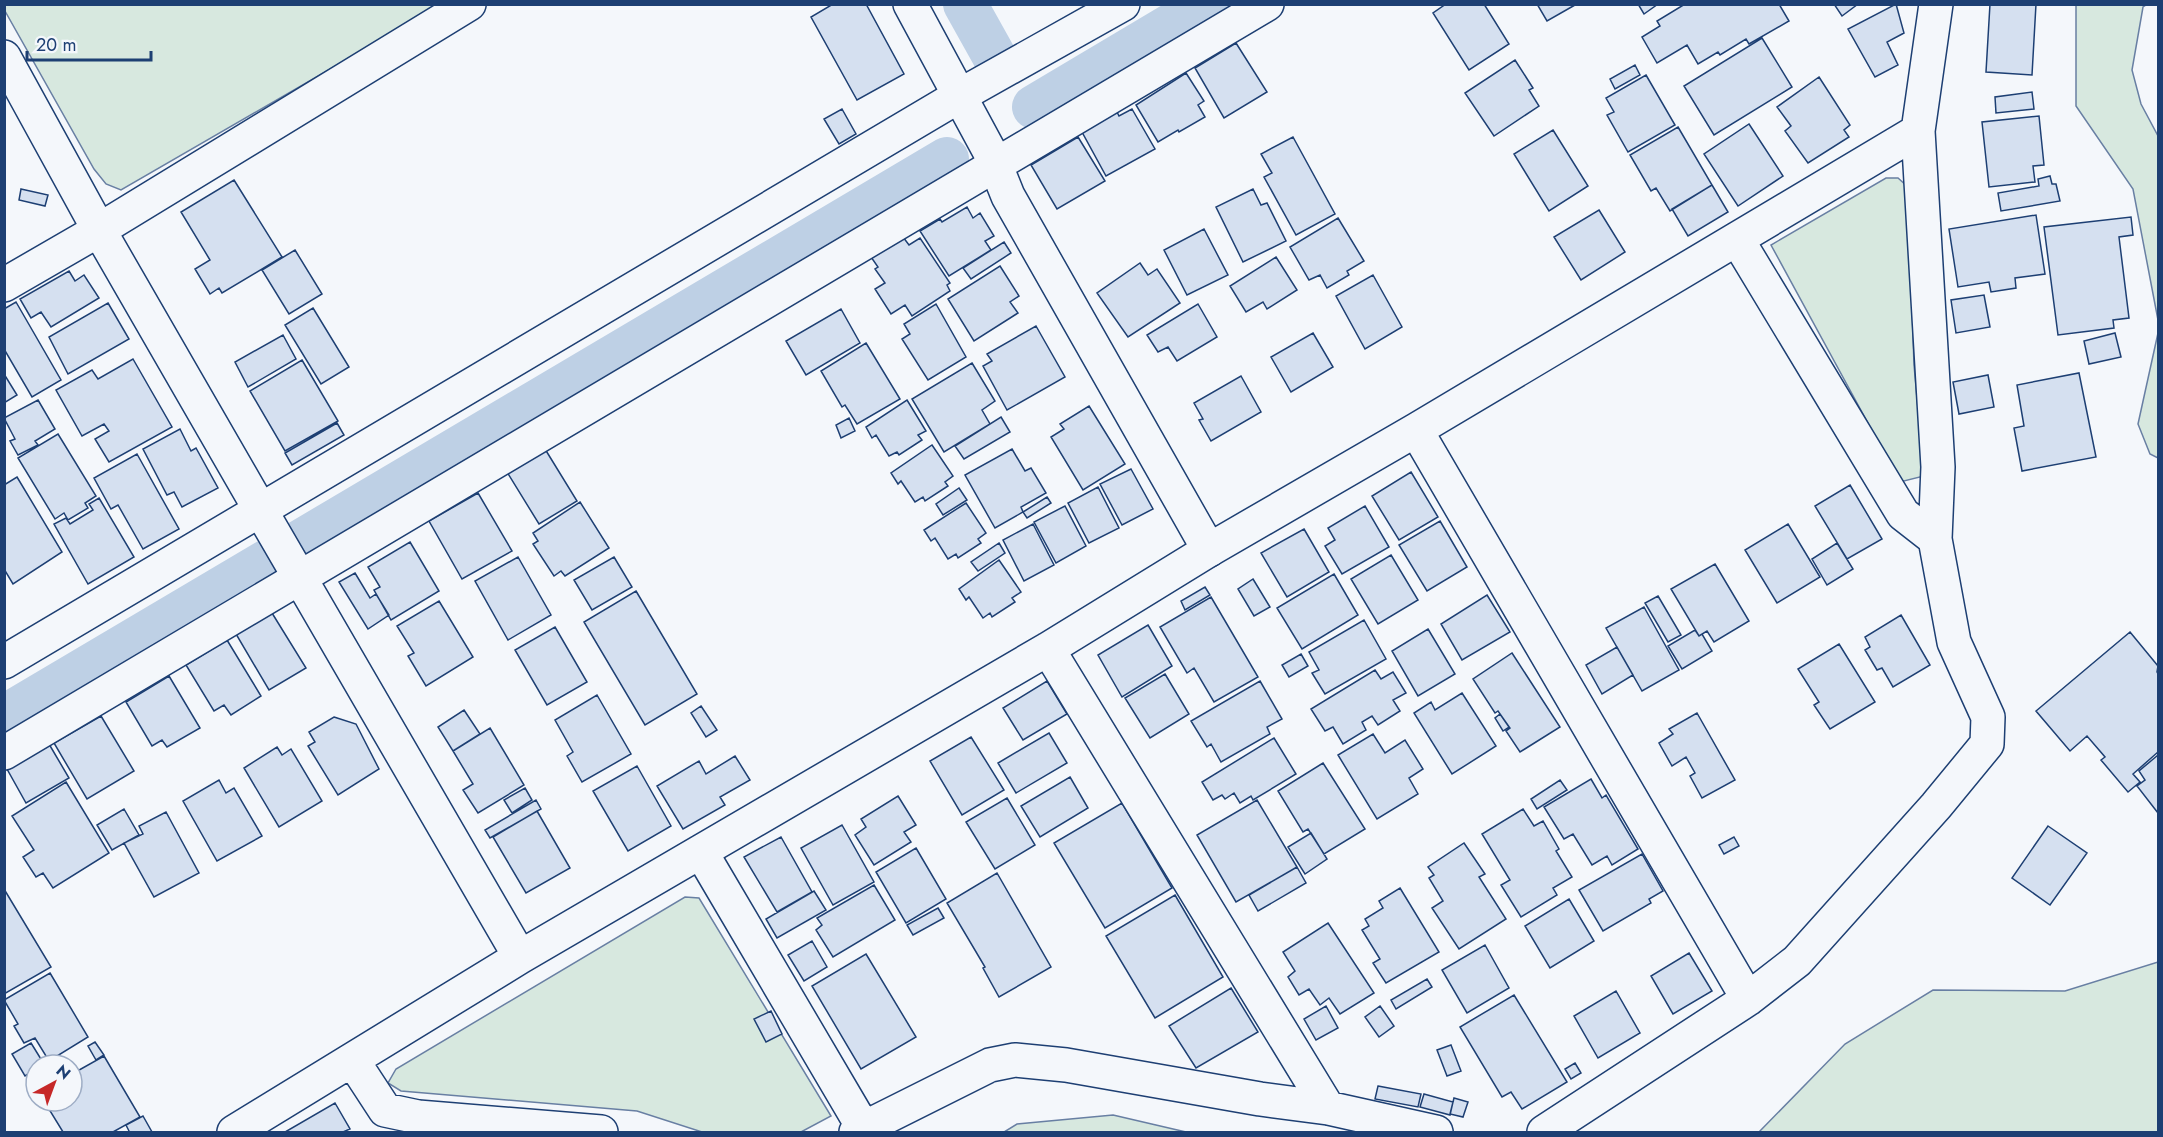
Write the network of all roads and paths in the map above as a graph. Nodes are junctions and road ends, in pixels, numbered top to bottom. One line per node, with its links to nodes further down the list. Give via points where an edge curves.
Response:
1 (469, 4): 10 (street)
2 (910, 4): 7 (street)
3 (1122, 4): 7 (street)
4 (1267, 4): 9 (street)
5 (1936, 4): 8 (street)
6 (4, 57): 10 (street)
7 (964, 106): 9 (street); 14 (street)
8 (1918, 131): 11 (street); 15 (street, via 1938,466)
9 (995, 160): 16 (street, via 1008,196); 17 (street)
10 (99, 230): 12 (street); 14 (street)
11 (1737, 239): 13 (street); 15 (street, via 1903,514)
12 (4, 285)
13 (1416, 430): 16 (street); 23 (street)
14 (265, 517): 17 (street); 19 (street)
15 (1935, 539): 23 (street, via 1954,642 1988,717 1987,744 1797,961)
16 (1209, 550): 18 (street)
17 (295, 571): 20 (street); 22 (street)
18 (1048, 649): 21 (street); 25 (street)
19 (4, 662)
20 (4, 753)
21 (701, 852): 22 (street); 26 (street)
22 (520, 957): 24 (street)
23 (1748, 999): 30 (street)
24 (353, 1061): 27 (street); 28 (street, via 385,1110 418,1117)
25 (1328, 1108): 26 (street, via 1015,1060 990,1065); 29 (street)
26 (860, 1131)
27 (234, 1132)
28 (601, 1132)
29 (1436, 1132)
30 (1544, 1132)

